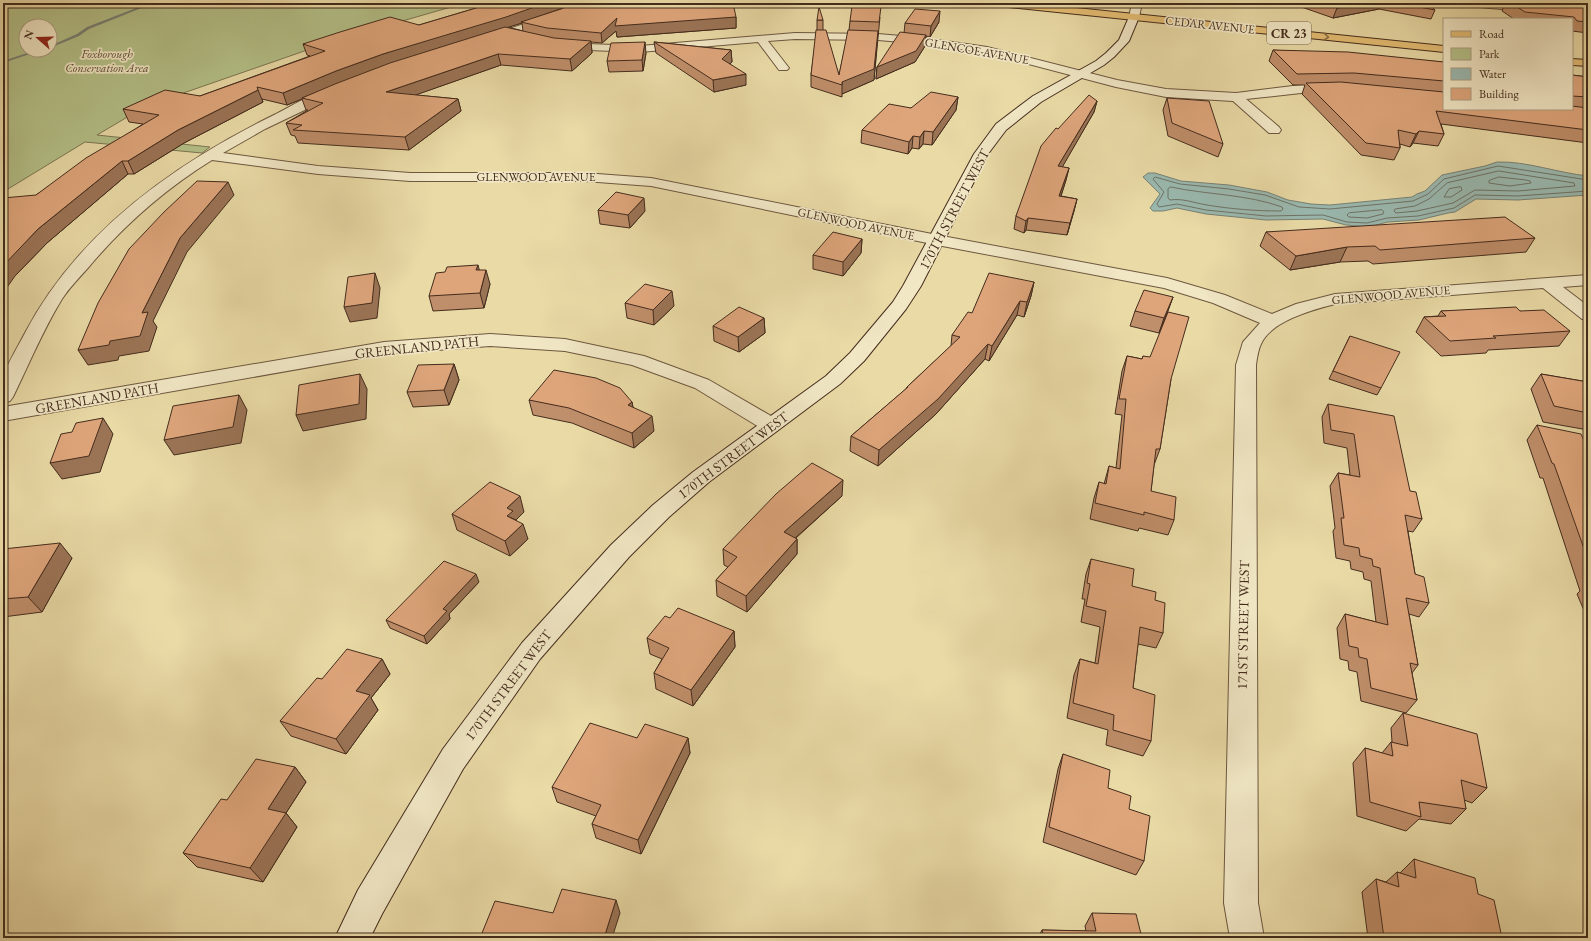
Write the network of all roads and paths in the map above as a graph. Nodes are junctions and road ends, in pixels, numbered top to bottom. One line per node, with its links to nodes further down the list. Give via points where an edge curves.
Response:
1 (590, 3): 7 (street)
2 (999, 3): 5 (main road, CEDAR AVENUE / CR 23)
3 (1077, 3): 5 (main road, CEDAR AVENUE / CR 23)
4 (1468, 3): 6 (street)
5 (1135, 10): 10 (main road, CEDAR AVENUE / CR 23); 13 (main road, CEDAR AVENUE / CR 23, one-way to 13); 19 (street, 170TH STREET WEST, via 1129,31 1118,48 1100,63)
6 (1588, 14)
7 (508, 33): 9 (street); 11 (street)
8 (760, 38): 12 (street, GLENCOE AVENUE, via 634,49); 18 (street); 19 (street, GLENCOE AVENUE, via 841,36 925,41 987,50)
9 (529, 39)
10 (1443, 40)
11 (478, 43)
12 (553, 44)
13 (1443, 49)
14 (1573, 53): 15 (main road)
15 (1588, 55)
16 (1573, 62): 17 (main road)
17 (1588, 63)
18 (783, 68)
19 (1080, 74): 22 (street, GLENCOE AVENUE, via 1166,93); 25 (street, 170TH STREET WEST, via 1037,99 1001,127 981,154)
20 (347, 87): 24 (street, via 276,118)
21 (1345, 89): 22 (street, GLENCOE AVENUE, via 1301,89)
22 (1236, 97): 23 (street)
23 (1274, 130)
24 (208, 155): 25 (street, GLENWOOD AVENUE, via 318,170 410,177 584,177 651,182); 30 (street, via 152,194 119,222 92,250 51,302)
25 (937, 240): 29 (street, GLENWOOD AVENUE, via 1167,283 1219,298); 32 (street, 170TH STREET WEST, via 900,305 857,357 833,380)
26 (1588, 280): 27 (street, GLENWOOD AVENUE)
27 (1547, 283): 28 (street); 29 (street, GLENWOOD AVENUE, via 1336,298 1300,308)
28 (1588, 315)
29 (1272, 321): 34 (street, 171ST STREET WEST, via 1253,340 1246,365 1241,903)
30 (3, 397)
31 (3, 414): 32 (street, GREENLAND PATH, via 384,348 490,340 565,345 637,360 702,384)
32 (772, 425): 33 (street, 170TH STREET WEST, via 701,476 661,511 620,550 531,651 453,759 370,902)
33 (352, 938)
34 (1248, 938)

